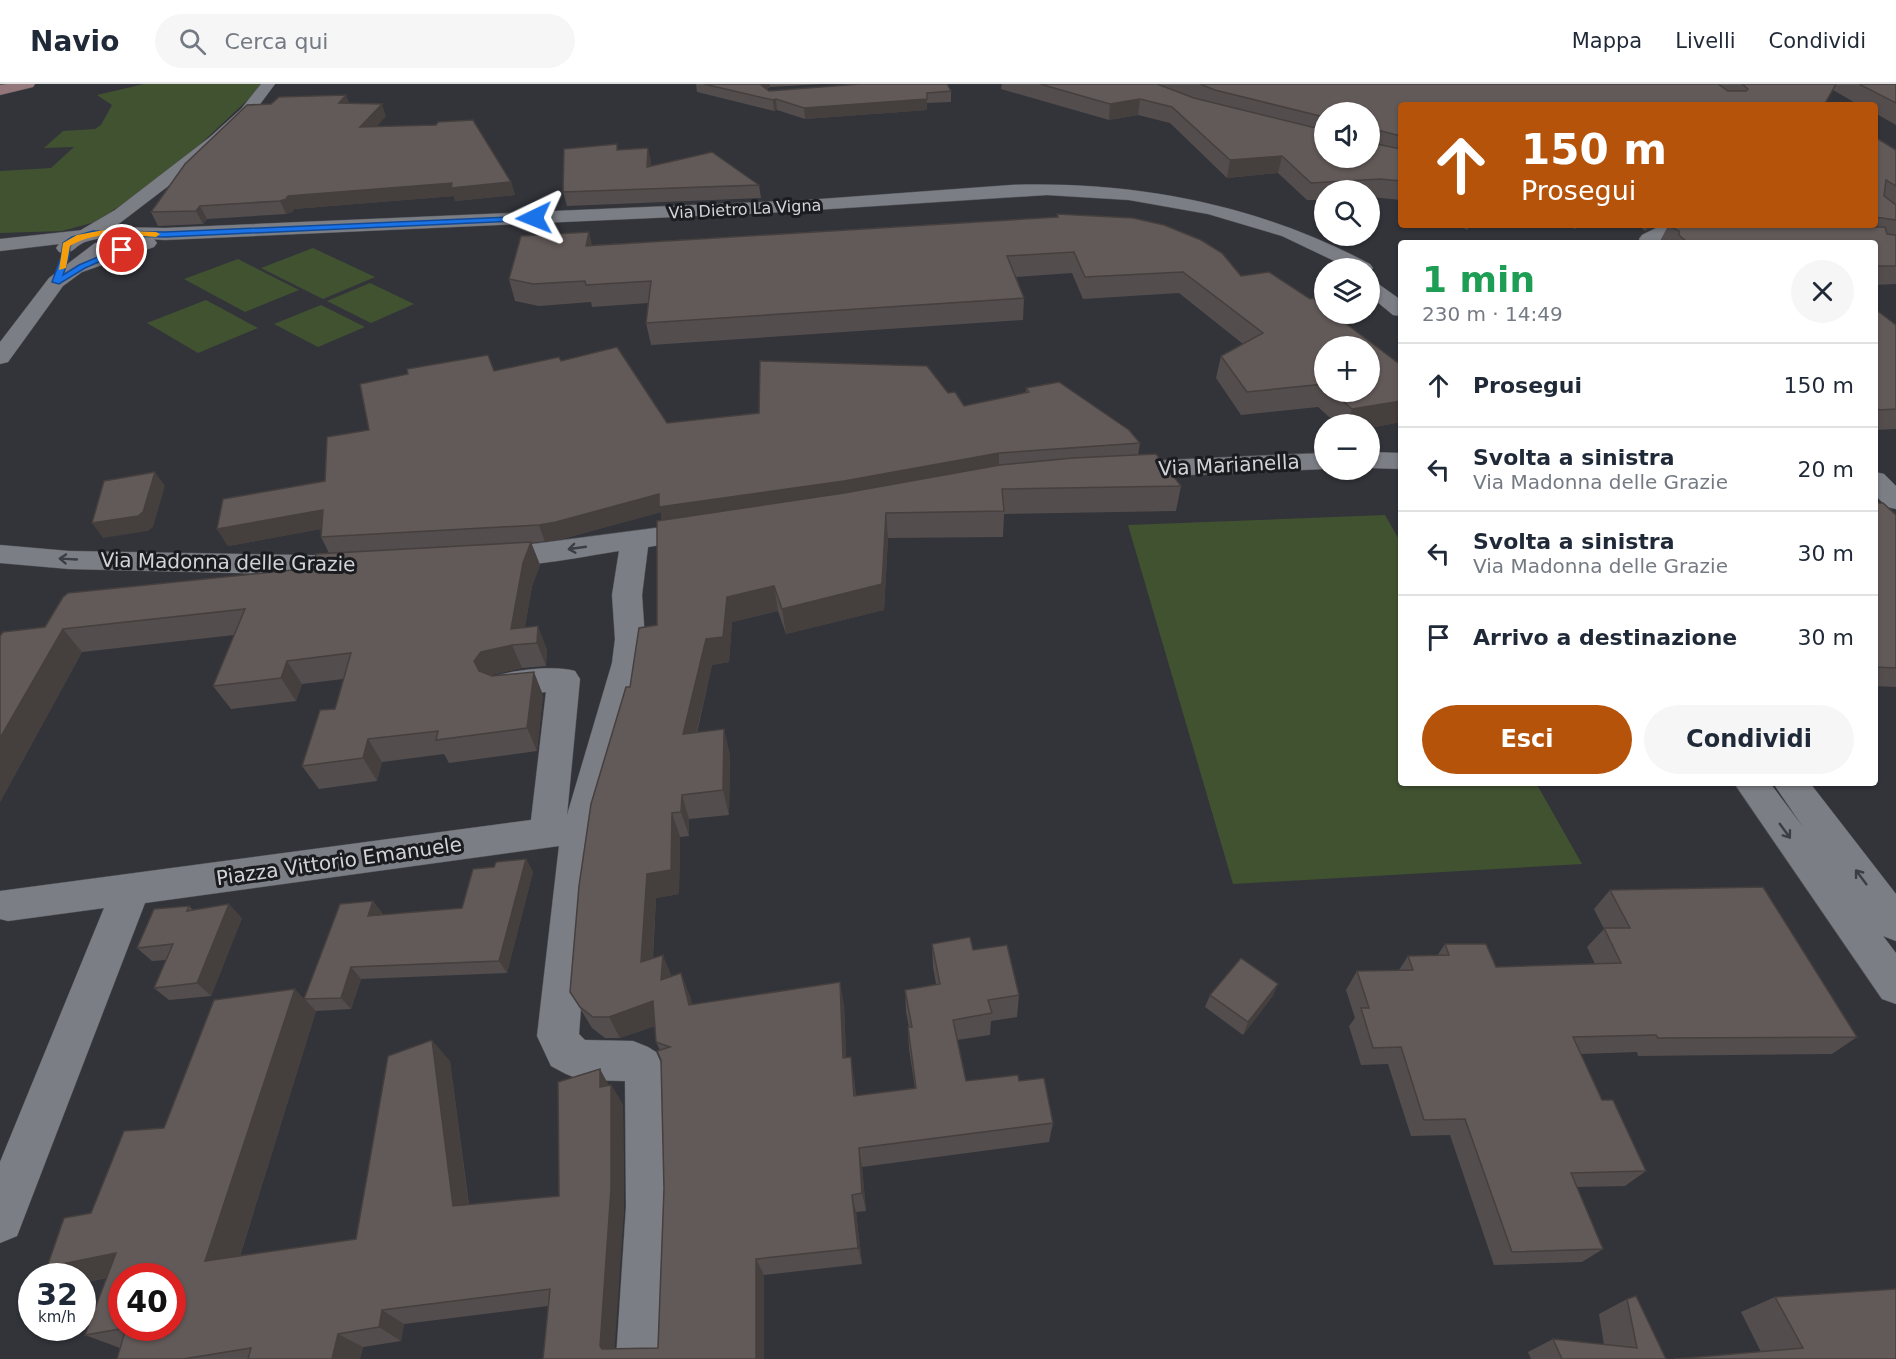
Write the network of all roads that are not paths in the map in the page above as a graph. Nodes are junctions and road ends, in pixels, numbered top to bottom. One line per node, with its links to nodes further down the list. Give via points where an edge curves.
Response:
1 (28, 84): 3 (main road)
2 (268, 84): 6 (street, via 243,115)
3 (0, 90)
4 (1634, 228): 7 (street)
5 (1671, 228): 8 (street)
6 (93, 239): 9 (street, Via Dietro La Vigna); 10 (street); 12 (street, Via Dietro La Vigna, via 820,205 1046,190 1147,196 1194,205 1258,222); 13 (street); 13 (street)
7 (1648, 240)
8 (1651, 240)
9 (147, 243): 11 (street, Via Dietro La Vigna, via 821,213 1061,197 1119,200 1178,210 1243,226); 13 (street, via 105,256)
10 (0, 246)
11 (1320, 258)
12 (1342, 258)
13 (60, 279): 18 (street)
14 (1380, 279): 15 (street)
15 (1398, 290)
16 (1380, 294): 17 (street)
17 (1398, 308)
18 (0, 357)
19 (1380, 460): 21 (street)
20 (1314, 461): 22 (street, Via Marianella)
21 (1398, 461)
22 (1103, 472)
23 (1896, 477): 24 (street)
24 (1878, 479)
25 (1878, 482): 26 (street)
26 (1896, 501)
27 (729, 526): 28 (street)
28 (635, 541): 30 (street, one-way to 30); 35 (street, via 627,595 628,663)
29 (0, 554): 31 (street, Via Madonna delle Grazie, one-way to 29, via 69,560)
30 (466, 558)
31 (388, 564)
32 (503, 685): 35 (street, via 564,679)
33 (1753, 786): 39 (street, one-way to 39)
34 (1792, 786): 38 (street, one-way to 34)
35 (564, 830): 36 (street, Piazza Vittorio Emanuele); 41 (street, via 574,861 558,1036 566,1052 581,1060 633,1061 641,1067 647,1081 650,1207)
36 (131, 889): 37 (street, Piazza Vittorio Emanuele); 40 (street)
37 (8, 905)
38 (1896, 924)
39 (1896, 986)
40 (0, 1218)
41 (642, 1359)

